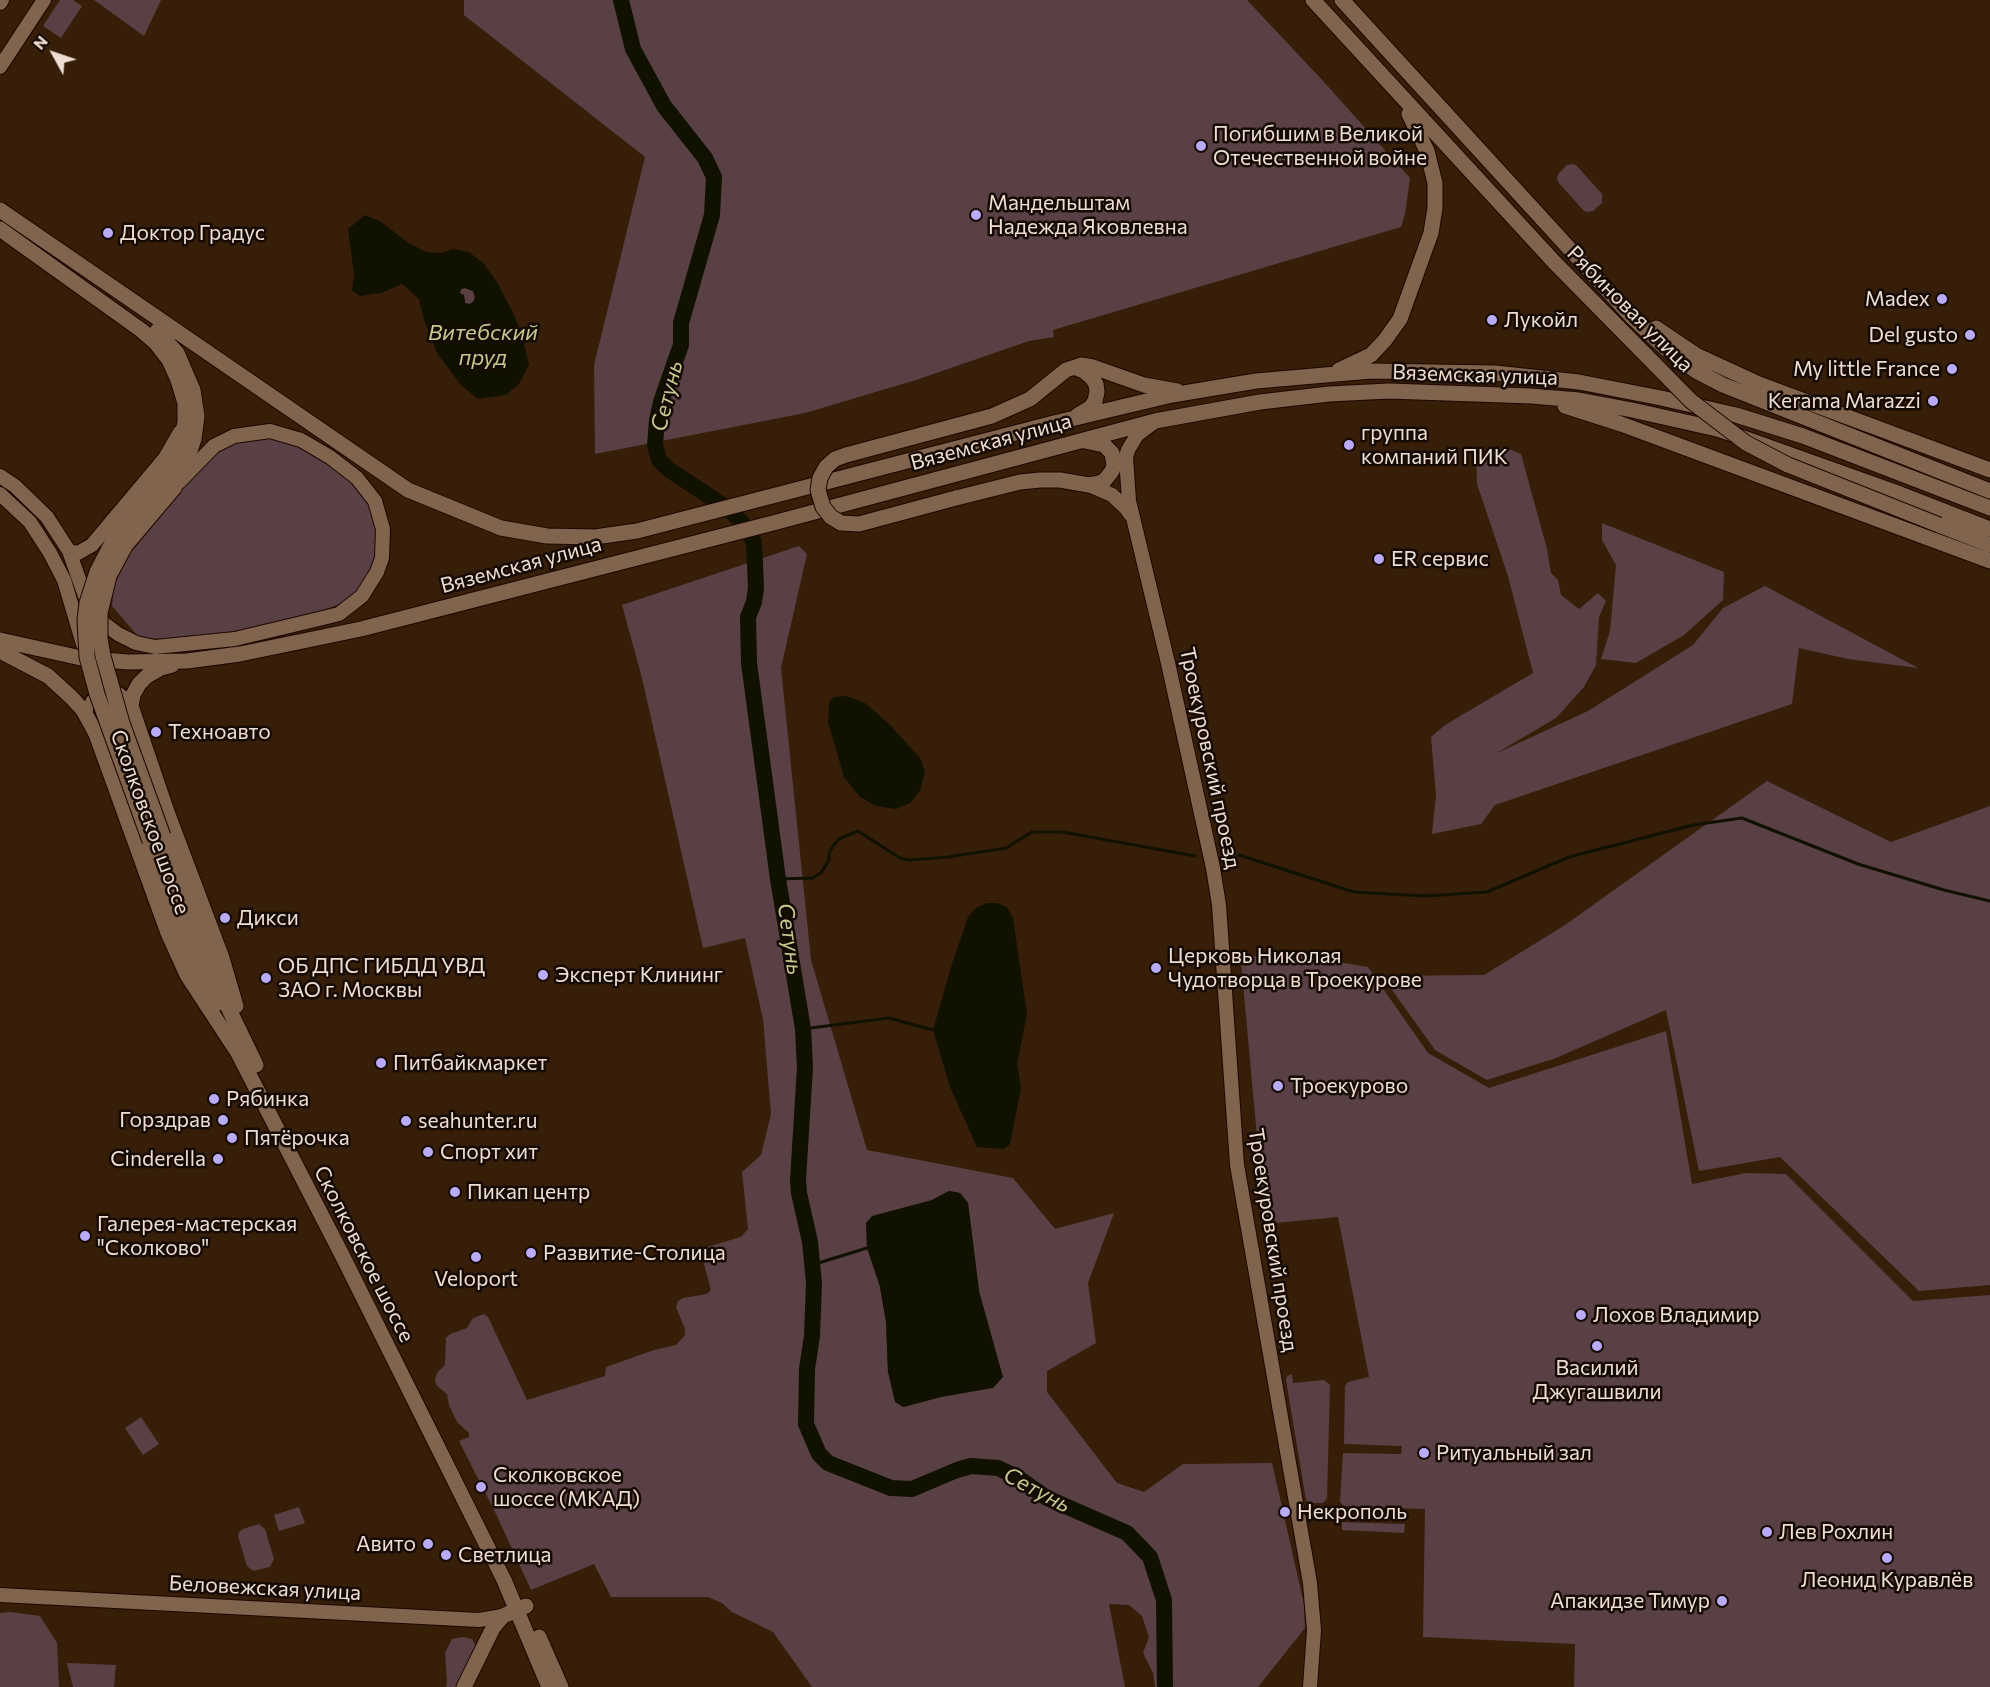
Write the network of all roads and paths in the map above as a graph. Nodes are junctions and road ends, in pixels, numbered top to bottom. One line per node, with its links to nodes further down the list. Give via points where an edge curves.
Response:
1 (44, 0): 4 (street)
2 (1313, 0): 5 (main road, Рябиновая улица)
3 (1342, 0): 9 (main road, Рябиновая улица)
4 (0, 67)
5 (1394, 88): 11 (main road, via 1428,151 1435,183 1431,233 1408,302 1385,340 1371,355); 31 (main road, Рябиновая улица, bridge, via 1555,263 1691,401 1746,443 1788,465)
6 (0, 210): 8 (main road)
7 (0, 229): 16 (main road, via 155,342 178,380 185,403)
8 (54, 248): 14 (main road, Вяземская улица, via 408,490 501,528 547,536 595,537 637,531); 24 (main road, via 164,337 177,353 193,390 197,416 194,439)
9 (1609, 291): 21 (main road, via 1667,337 1720,367); 25 (main road, Рябиновая улица, via 1666,349 1723,385)
10 (1073, 367): 12 (main road, via 1094,367 1144,386); 14 (main road, via 1091,377 1097,392 1090,408); 23 (main road, bridge, via 1030,399 992,416 846,455 830,463 822,472 818,496 831,517 841,523 859,524 1020,482)
11 (1316, 377): 12 (main road, Вяземская улица, via 1256,381); 28 (main road, Вяземская улица, via 1371,371 1495,373 1608,387 1764,424)
12 (1190, 392): 14 (main road, Вяземская улица)
13 (1531, 396): 15 (main road, Вяземская улица, via 1389,391 1329,394); 30 (main road, Вяземская улица, via 1579,400 1717,429 1816,462); 33 (main road, via 1621,424)
14 (1074, 418)
15 (1155, 421): 17 (main road, Вяземская улица); 18 (street, via 1137,435)
16 (185, 422): 32 (street, via 165,458 92,545 78,553); 34 (main road, via 172,466 113,541)
17 (1079, 440): 19 (main road, via 1098,443); 38 (main road, Вяземская улица, via 361,629)
18 (1128, 450): 20 (street); 27 (street, Троекуровский проезд)
19 (1112, 453): 20 (street); 23 (main road, via 1114,465)
20 (1118, 469): 23 (street); 27 (street)
21 (1990, 470)
22 (0, 476): 32 (street, via 47,518)
23 (1096, 483): 27 (street, via 1118,490); 29 (street, via 1118,500)
24 (174, 488): 32 (street, via 214,446 234,436 270,431 301,440 357,478 375,501 383,536 377,572 362,596 339,614 235,639 155,647 127,639 102,622 85,596); 34 (main road)
25 (1990, 491)
26 (0, 494): 37 (street, bridge, via 38,534 64,580)
27 (1129, 501): 29 (street, Троекуровский проезд)
28 (1990, 508)
29 (1133, 520): 49 (street, Троекуровский проезд, via 1173,685 1219,905 1237,1165 1310,1583 1314,1630)
30 (1990, 529)
31 (1990, 546)
32 (69, 551)
33 (1990, 561)
34 (103, 574): 37 (main road, bridge, via 87,603); 41 (main road, bridge, via 103,656)
35 (0, 640): 38 (main road, Вяземская улица, via 81,658)
36 (0, 651): 40 (main road, via 48,676)
37 (87, 657): 41 (main road, bridge, via 97,694)
38 (187, 661): 39 (main road, via 147,676 133,694)
39 (131, 706): 40 (street, via 119,692 103,691 93,697); 43 (main road, via 222,958)
40 (86, 715): 42 (main road, Сколковское шоссе, via 172,943 193,985)
41 (156, 839): 42 (main road, via 192,955); 43 (main road)
42 (238, 1053): 45 (main road, Сколковское шоссе, via 504,1580)
43 (258, 1071): 45 (main road, Сколковское шоссе, via 476,1503)
44 (0, 1595): 45 (street, Беловежская улица, via 479,1620)
45 (515, 1611): 46 (main road, via 485,1641); 47 (main road, Сколковское шоссе); 48 (main road, Сколковское шоссе)
46 (464, 1687)
47 (549, 1687)
48 (561, 1687)
49 (1310, 1687)

